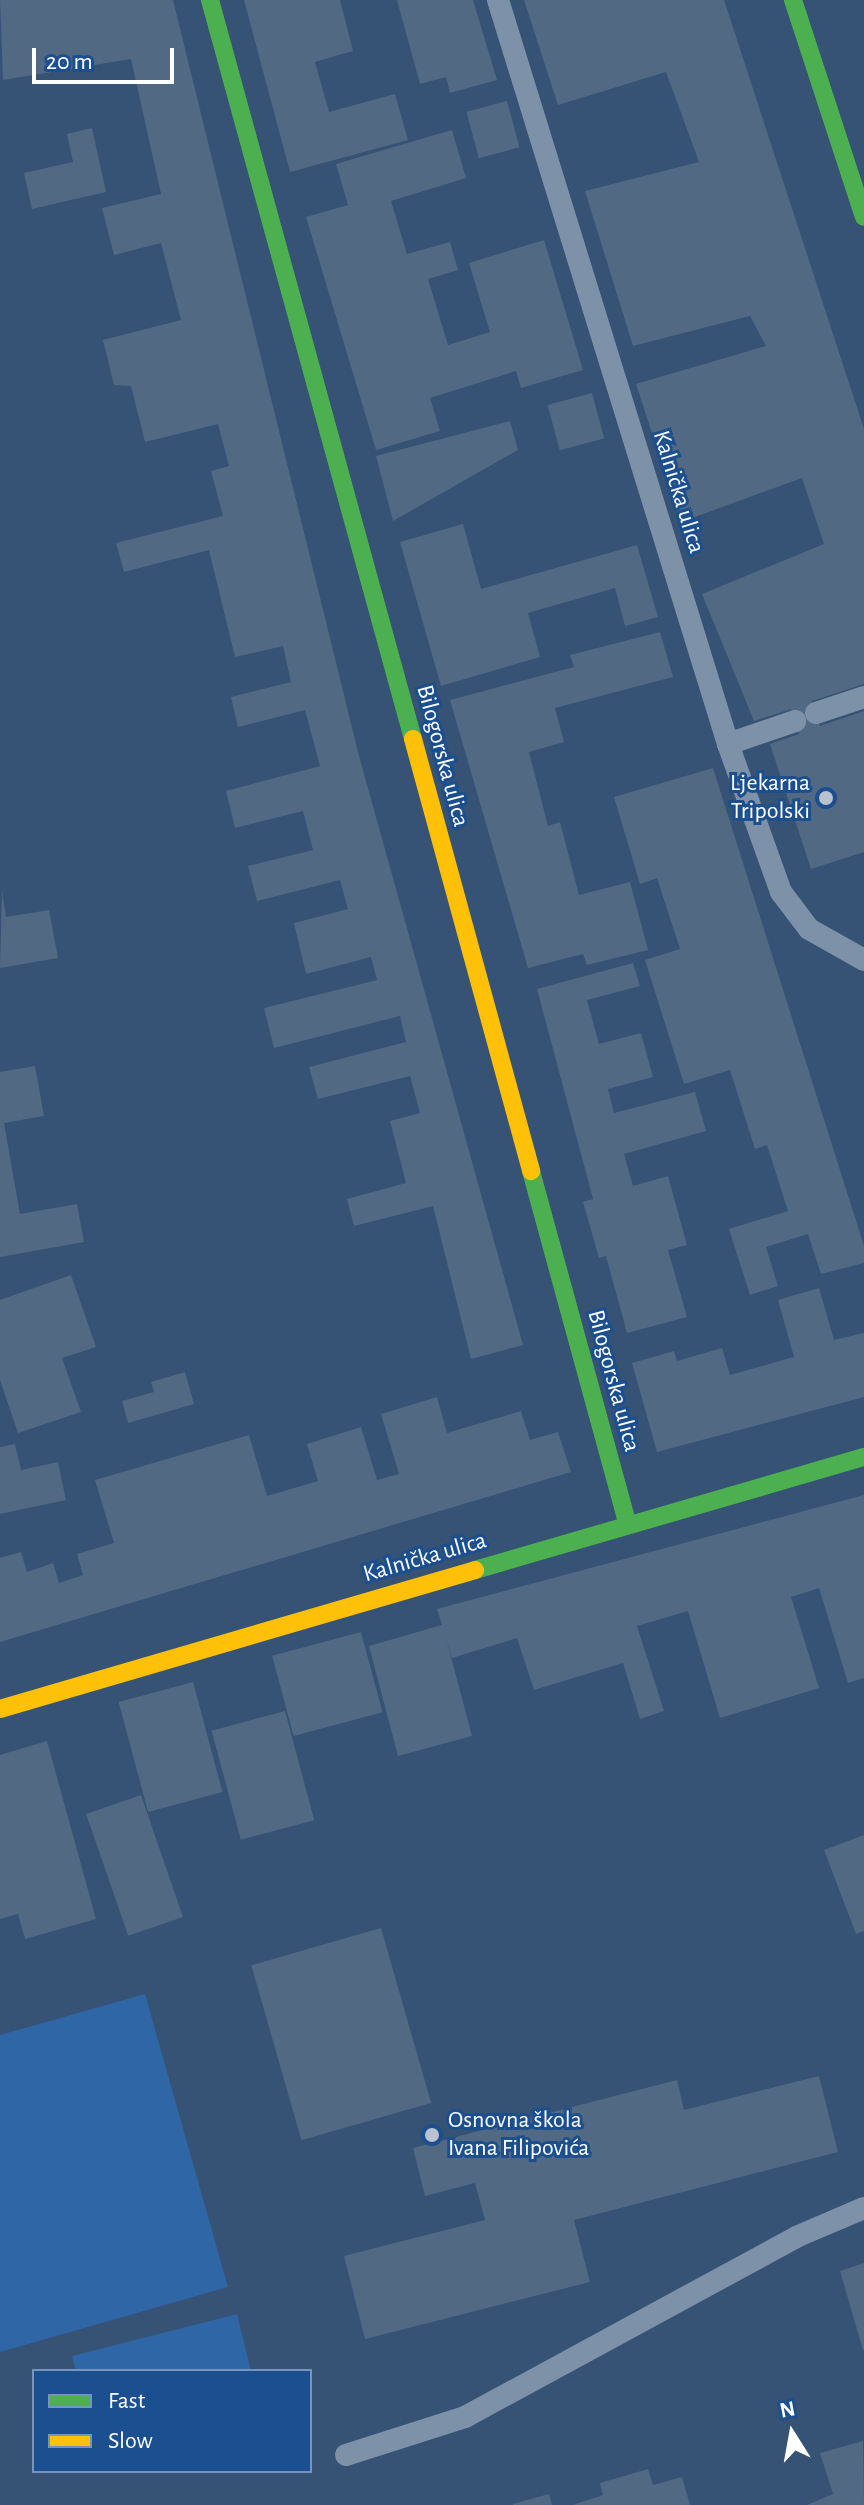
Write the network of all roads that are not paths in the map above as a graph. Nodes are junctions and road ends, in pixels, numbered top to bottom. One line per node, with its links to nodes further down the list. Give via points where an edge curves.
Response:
1 (210, 0): 9 (street, Bilogorska ulica)
2 (498, 0): 6 (lane, Kalnička ulica)
3 (793, 0): 4 (street)
4 (864, 217)
5 (864, 697): 6 (lane)
6 (728, 744): 7 (lane, Kalnička ulica, via 791,910 832,945)
7 (864, 960)
8 (864, 1457): 9 (street, Kalnička ulica)
9 (628, 1525): 10 (street, Kalnička ulica)
10 (0, 1709)
11 (864, 2208): 12 (lane, via 796,2237 465,2417)
12 (346, 2455)

